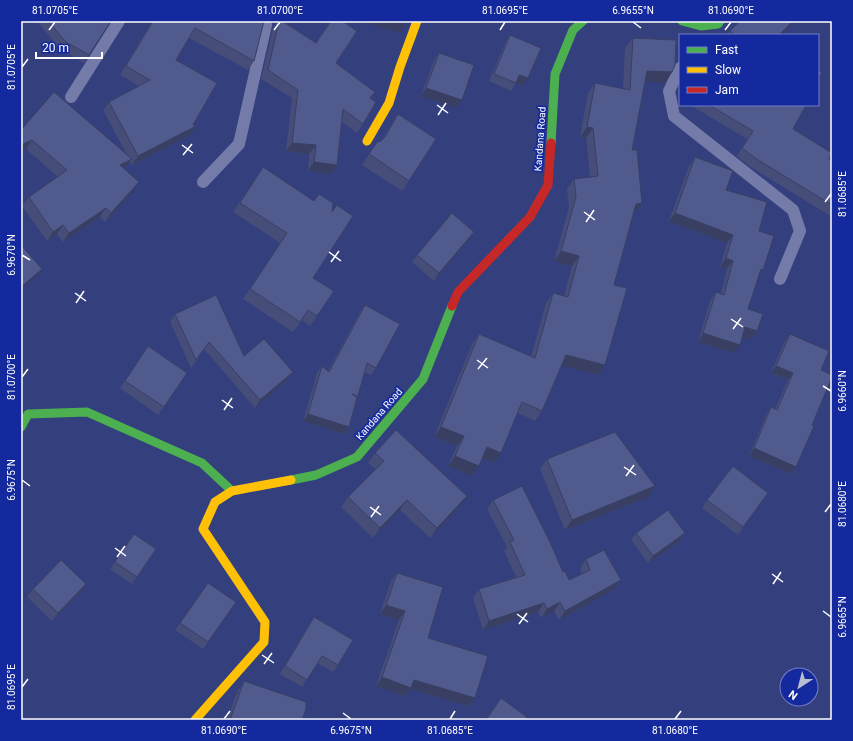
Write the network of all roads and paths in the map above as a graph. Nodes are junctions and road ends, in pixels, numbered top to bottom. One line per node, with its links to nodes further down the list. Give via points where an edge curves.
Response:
1 (119, 21): 9 (lane)
2 (417, 21): 10 (street, via 389,103)
3 (583, 21): 14 (street, Kandana Road, via 573,30 555,74 548,185 530,217 458,292 423,379 356,457 316,475)
4 (682, 21): 7 (street)
5 (720, 21): 7 (street)
6 (268, 22): 11 (lane, via 239,144)
7 (699, 30)
8 (679, 70): 12 (lane, via 669,91 674,116 793,210 800,231)
9 (71, 97)
10 (367, 142)
11 (203, 182)
12 (780, 279)
13 (21, 427): 14 (street, via 28,414 86,412 202,463)
14 (232, 491): 15 (street, Kandana Road, via 214,502 203,529 265,622 264,642)
15 (195, 720)

